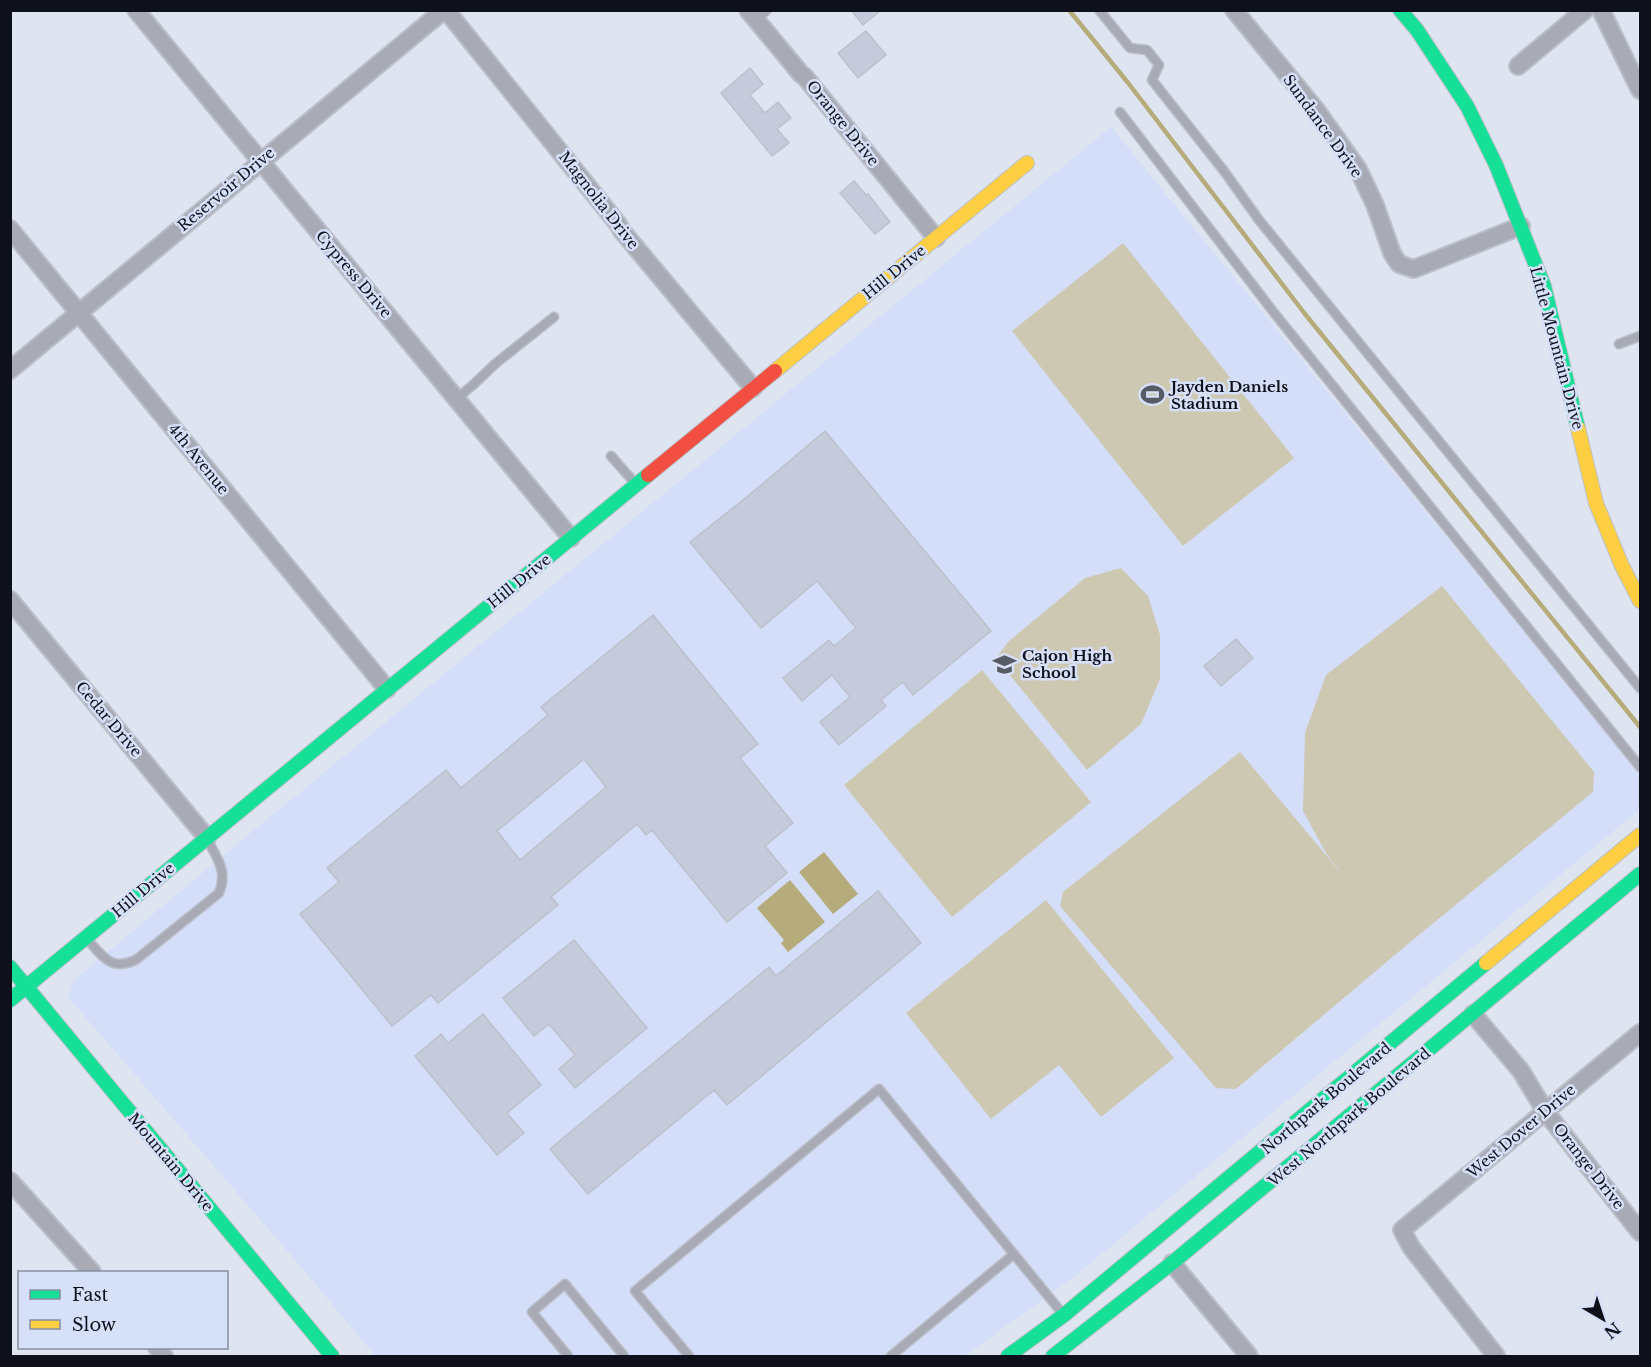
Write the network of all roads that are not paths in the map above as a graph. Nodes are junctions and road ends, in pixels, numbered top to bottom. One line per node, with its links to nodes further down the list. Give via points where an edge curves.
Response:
1 (136, 10): 12 (street, Cypress Drive)
2 (445, 10): 12 (street, Reservoir Drive); 22 (street, Magnolia Drive)
3 (1099, 10): 29 (lane, via 1130,48 1147,50 1159,65 1152,80 1259,220)
4 (1234, 10): 14 (street, Sundance Drive, via 1317,111 1358,170 1400,264 1413,269)
5 (1400, 10): 14 (main road, Little Mountain Drive, via 1467,106)
6 (1586, 10): 9 (street)
7 (1601, 10): 10 (street)
8 (757, 14): 16 (street, Orange Drive)
9 (1518, 66)
10 (1641, 90)
11 (1120, 112): 31 (lane, via 1275,314)
12 (260, 161): 17 (street, Reservoir Drive); 23 (street, Cypress Drive)
13 (1027, 163): 16 (main road, Hill Drive)
14 (1521, 226): 28 (main road, Little Mountain Drive, via 1544,286 1596,503)
15 (10, 229): 17 (street, 4th Avenue)
16 (936, 238): 22 (main road, Hill Drive)
17 (78, 313): 21 (street, Reservoir Drive); 30 (street, 4th Avenue)
18 (554, 317): 23 (lane)
19 (1641, 336): 20 (lane)
20 (1619, 344)
21 (10, 370)
22 (753, 388): 25 (main road, Hill Drive)
23 (456, 399): 26 (street, Cypress Drive)
24 (611, 456): 25 (lane)
25 (637, 484): 26 (main road, Hill Drive)
26 (571, 538): 30 (main road, Hill Drive)
27 (11, 601): 33 (street, Cedar Drive)
28 (1641, 601)
29 (1641, 688)
30 (387, 689): 33 (main road, Hill Drive)
31 (1641, 767)
32 (1641, 835): 39 (main road, Northpark Boulevard)
33 (207, 838): 35 (main road, Hill Drive); 35 (lane, via 223,873 219,893 126,965 105,959)
34 (1641, 873): 39 (main road, West Northpark Boulevard)
35 (86, 938): 37 (main road, Hill Drive)
36 (10, 967): 37 (main road, Mountain Drive)
37 (27, 986): 38 (main road, Hill Drive); 48 (main road, Mountain Drive)
38 (10, 1000)
39 (1464, 1002): 41 (street, Orange Drive, via 1521,1071); 45 (main road, West Northpark Boulevard); 47 (main road, Northpark Boulevard)
40 (1641, 1033): 41 (street, West Dover Drive)
41 (1545, 1111): 43 (street, Orange Drive); 56 (street, West Dover Drive, via 1402,1230)
42 (10, 1182): 46 (street)
43 (1641, 1232)
44 (1014, 1254): 47 (lane); 51 (lane, via 879,1089 635,1291); 52 (lane)
45 (1172, 1263): 54 (main road, West Northpark Boulevard); 55 (street)
46 (91, 1271)
47 (1064, 1316): 53 (main road, Northpark Boulevard)
48 (332, 1356)
49 (568, 1356): 50 (lane, via 532,1312 566,1284)
50 (624, 1356)
51 (689, 1356)
52 (891, 1356)
53 (1008, 1356)
54 (1053, 1356)
55 (1249, 1356)
56 (1496, 1356)

